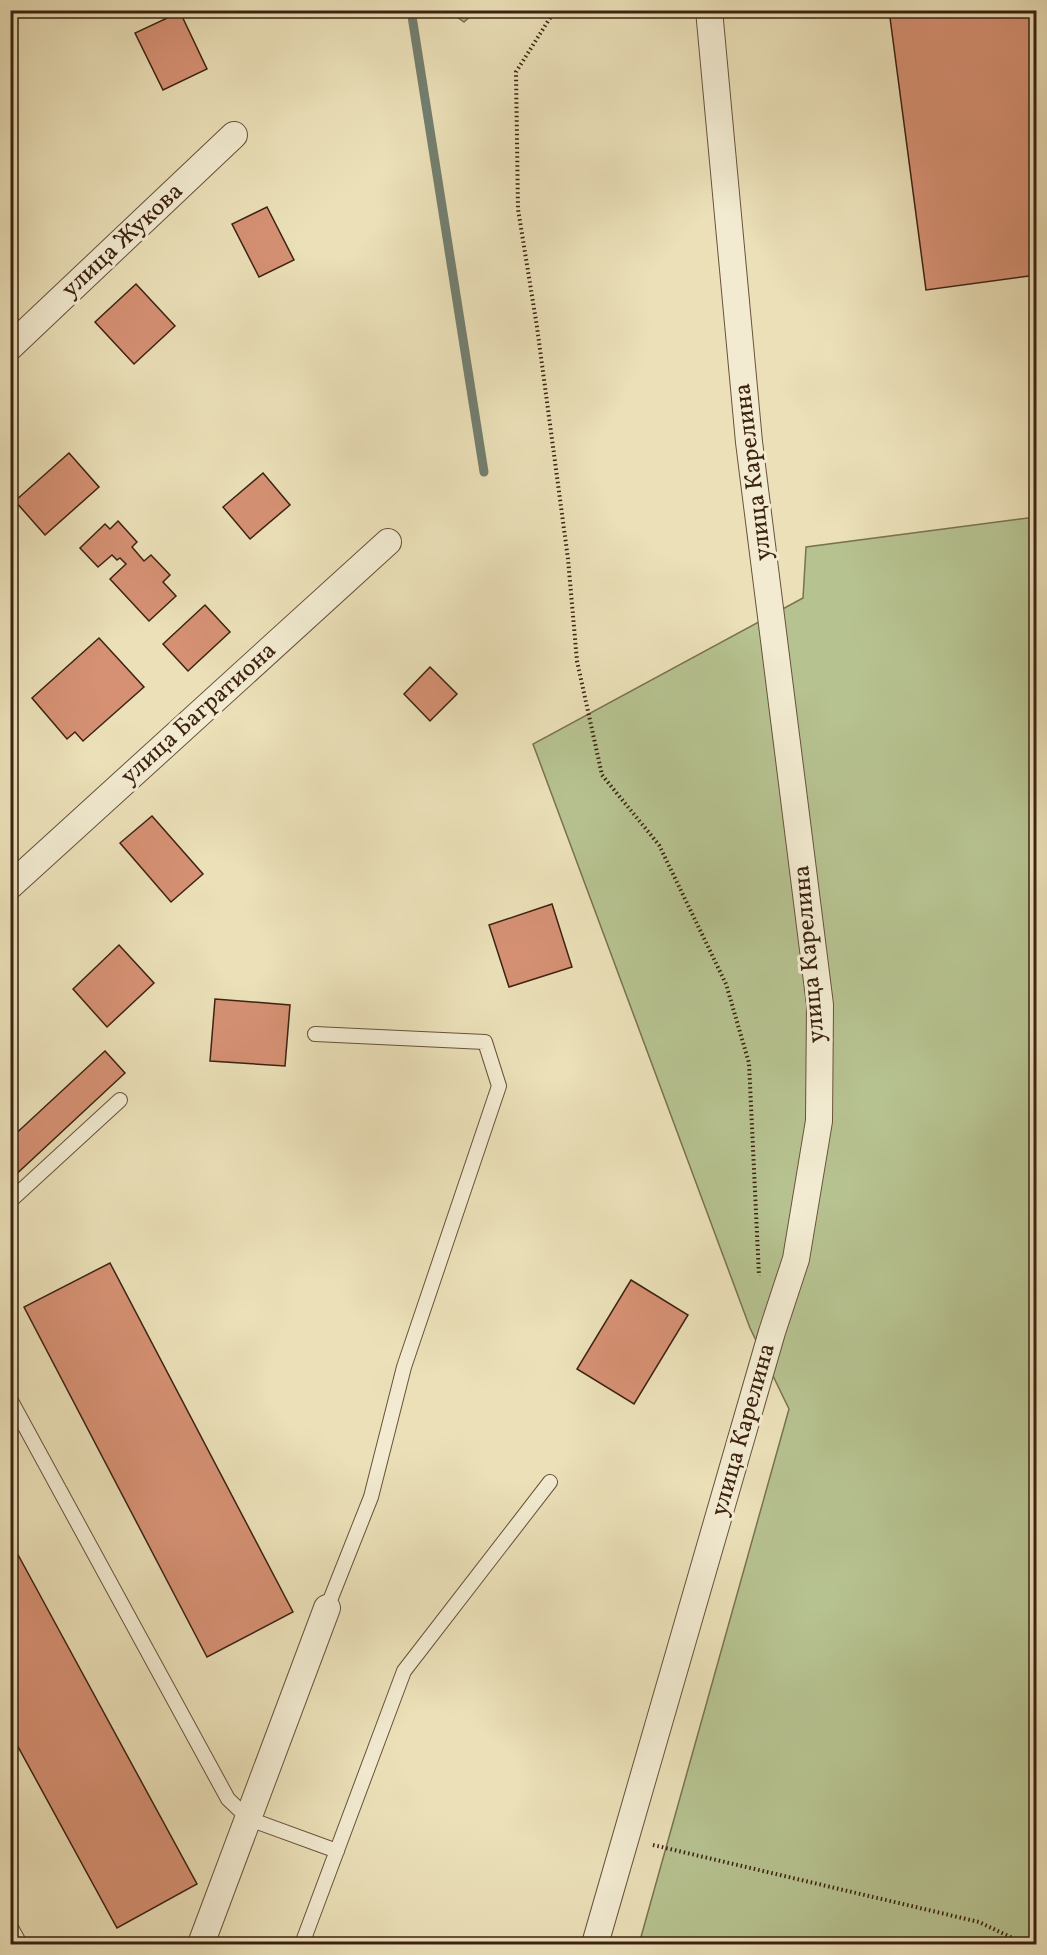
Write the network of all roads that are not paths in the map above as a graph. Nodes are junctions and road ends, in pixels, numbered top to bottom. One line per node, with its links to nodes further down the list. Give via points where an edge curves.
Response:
1 (709, 10): 18 (street, улица Карелина, via 748,442 820,1005 819,1121 796,1260)
2 (234, 135): 3 (street, улица Жукова)
3 (10, 347)
4 (388, 542): 5 (street, улица Багратиона)
5 (10, 886)
6 (315, 1034): 11 (lane, via 485,1042 499,1086 404,1367 371,1497)
7 (120, 1100): 8 (lane)
8 (10, 1201)
9 (10, 1399): 12 (lane, via 228,1799)
10 (550, 1482): 13 (lane, via 404,1671)
11 (327, 1608): 12 (street)
12 (249, 1819): 13 (lane); 16 (street)
13 (337, 1851): 17 (lane)
14 (10, 1926): 15 (lane)
15 (20, 1944)
16 (201, 1944)
17 (302, 1944)
18 (595, 1944)

